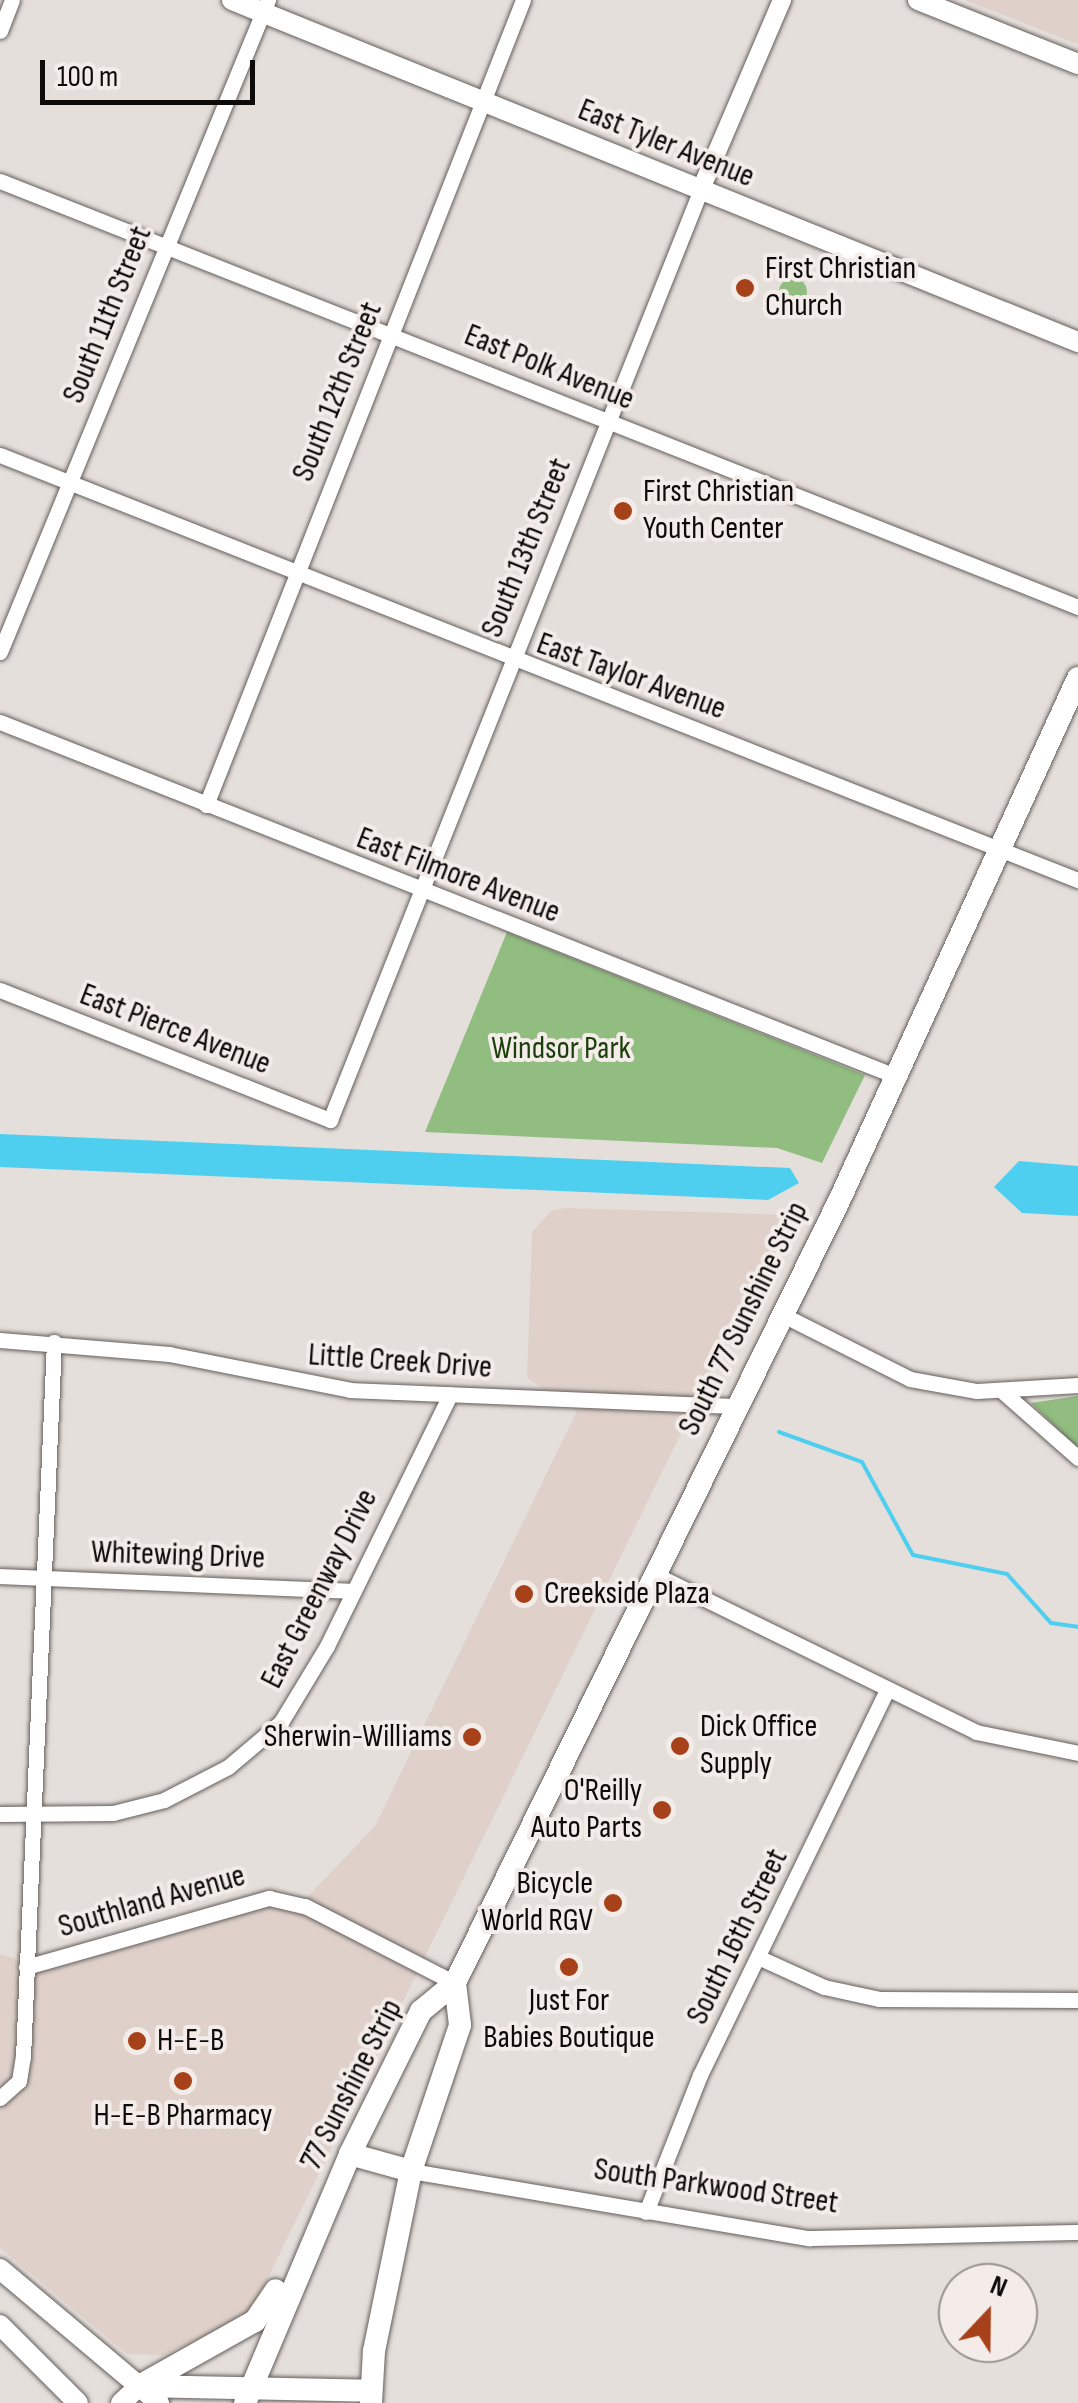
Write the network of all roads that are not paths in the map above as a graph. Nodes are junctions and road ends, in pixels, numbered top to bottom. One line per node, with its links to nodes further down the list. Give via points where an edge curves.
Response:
1 (12, 0): 7 (street)
2 (232, 0): 6 (main road, East Tyler Avenue)
3 (523, 0): 9 (street, South 12th Street)
4 (782, 0): 11 (street, South 13th Street)
5 (918, 0): 8 (main road)
6 (265, 6): 9 (main road, East Tyler Avenue); 12 (street, South 11th Street)
7 (0, 30)
8 (1078, 64)
9 (484, 103): 11 (main road, East Tyler Avenue); 13 (street, South 12th Street)
10 (0, 181): 12 (street, East Polk Avenue)
11 (701, 189): 14 (main road, East Tyler Avenue); 15 (street, South 13th Street)
12 (165, 249): 13 (street, East Polk Avenue); 17 (street, South 11th Street)
13 (390, 334): 15 (street, East Polk Avenue); 18 (street, South 12th Street)
14 (1078, 342)
15 (610, 421): 19 (street, East Polk Avenue); 21 (street, South 13th Street)
16 (0, 455): 17 (street, East Taylor Avenue)
17 (69, 482): 18 (street, East Taylor Avenue); 20 (street, South 11th Street)
18 (294, 574): 21 (street, East Taylor Avenue); 24 (street, South 12th Street)
19 (1078, 607)
20 (0, 652)
21 (514, 662): 25 (street, East Taylor Avenue); 27 (street, South 13th Street)
22 (1078, 678): 25 (main road, South 77 Sunshine Strip)
23 (0, 722): 24 (street, East Filmore Avenue)
24 (206, 805): 27 (street, East Filmore Avenue)
25 (1004, 848): 26 (street, East Taylor Avenue); 29 (main road, South 77 Sunshine Strip)
26 (1078, 880)
27 (421, 893): 29 (street, East Filmore Avenue); 30 (street, South 13th Street)
28 (0, 990): 30 (street, East Pierce Avenue)
29 (898, 1077): 31 (main road, South 77 Sunshine Strip)
30 (330, 1120)
31 (781, 1314): 35 (street, via 910,1379); 37 (main road, South 77 Sunshine Strip)
32 (0, 1340): 33 (street, Little Creek Drive)
33 (54, 1342): 36 (street, Little Creek Drive, via 170,1354 350,1390); 41 (street)
34 (1078, 1385): 35 (street)
35 (1000, 1390): 38 (street)
36 (450, 1396): 37 (street, Little Creek Drive); 42 (street, East Greenway Drive)
37 (738, 1406): 39 (main road, South 77 Sunshine Strip)
38 (1078, 1458)
39 (652, 1573): 43 (street); 49 (main road, South 77 Sunshine Strip)
40 (0, 1576): 41 (street, Whitewing Drive)
41 (44, 1578): 42 (street, Whitewing Drive); 46 (street)
42 (354, 1591): 46 (street, East Greenway Drive, via 281,1722 228,1767 143,1806)
43 (888, 1690): 44 (street, via 990,1736); 47 (street, South 16th Street)
44 (1078, 1753)
45 (0, 1814): 46 (street, East Greenway Drive)
46 (32, 1815): 48 (street)
47 (760, 1958): 50 (street, via 824,1987 879,2000); 55 (street, South 16th Street, via 694,2090)
48 (26, 1966): 49 (street, Southland Avenue, via 269,1898 305,1906); 51 (street, via 22,2070 12,2091)
49 (454, 1983): 52 (main road, 77 Sunshine Strip, via 421,2011); 53 (main road, 77 Sunshine Strip, via 460,2024)
50 (1078, 2000)
51 (0, 2098)
52 (350, 2154): 53 (main road, South Parkwood Street); 54 (main road, 77 Sunshine Strip)
53 (411, 2171): 55 (street, South Parkwood Street); 60 (main road, 77 Sunshine Strip)
54 (337, 2183): 59 (main road, 77 Sunshine Strip); 61 (main road, via 265,2312)
55 (646, 2212): 56 (street, South Parkwood Street, via 808,2238)
56 (1078, 2232)
57 (0, 2269): 61 (main road)
58 (0, 2325): 66 (main road)
59 (267, 2342): 63 (main road); 64 (main road, 77 Sunshine Strip)
60 (374, 2350): 62 (main road, via 355,2375); 65 (main road, 77 Sunshine Strip)
61 (139, 2386): 64 (main road); 67 (main road); 68 (main road)
62 (325, 2388): 63 (main road); 65 (main road)
63 (291, 2390): 64 (main road)
64 (247, 2396)
65 (371, 2397)
66 (78, 2403)
67 (122, 2403)
68 (159, 2403)

